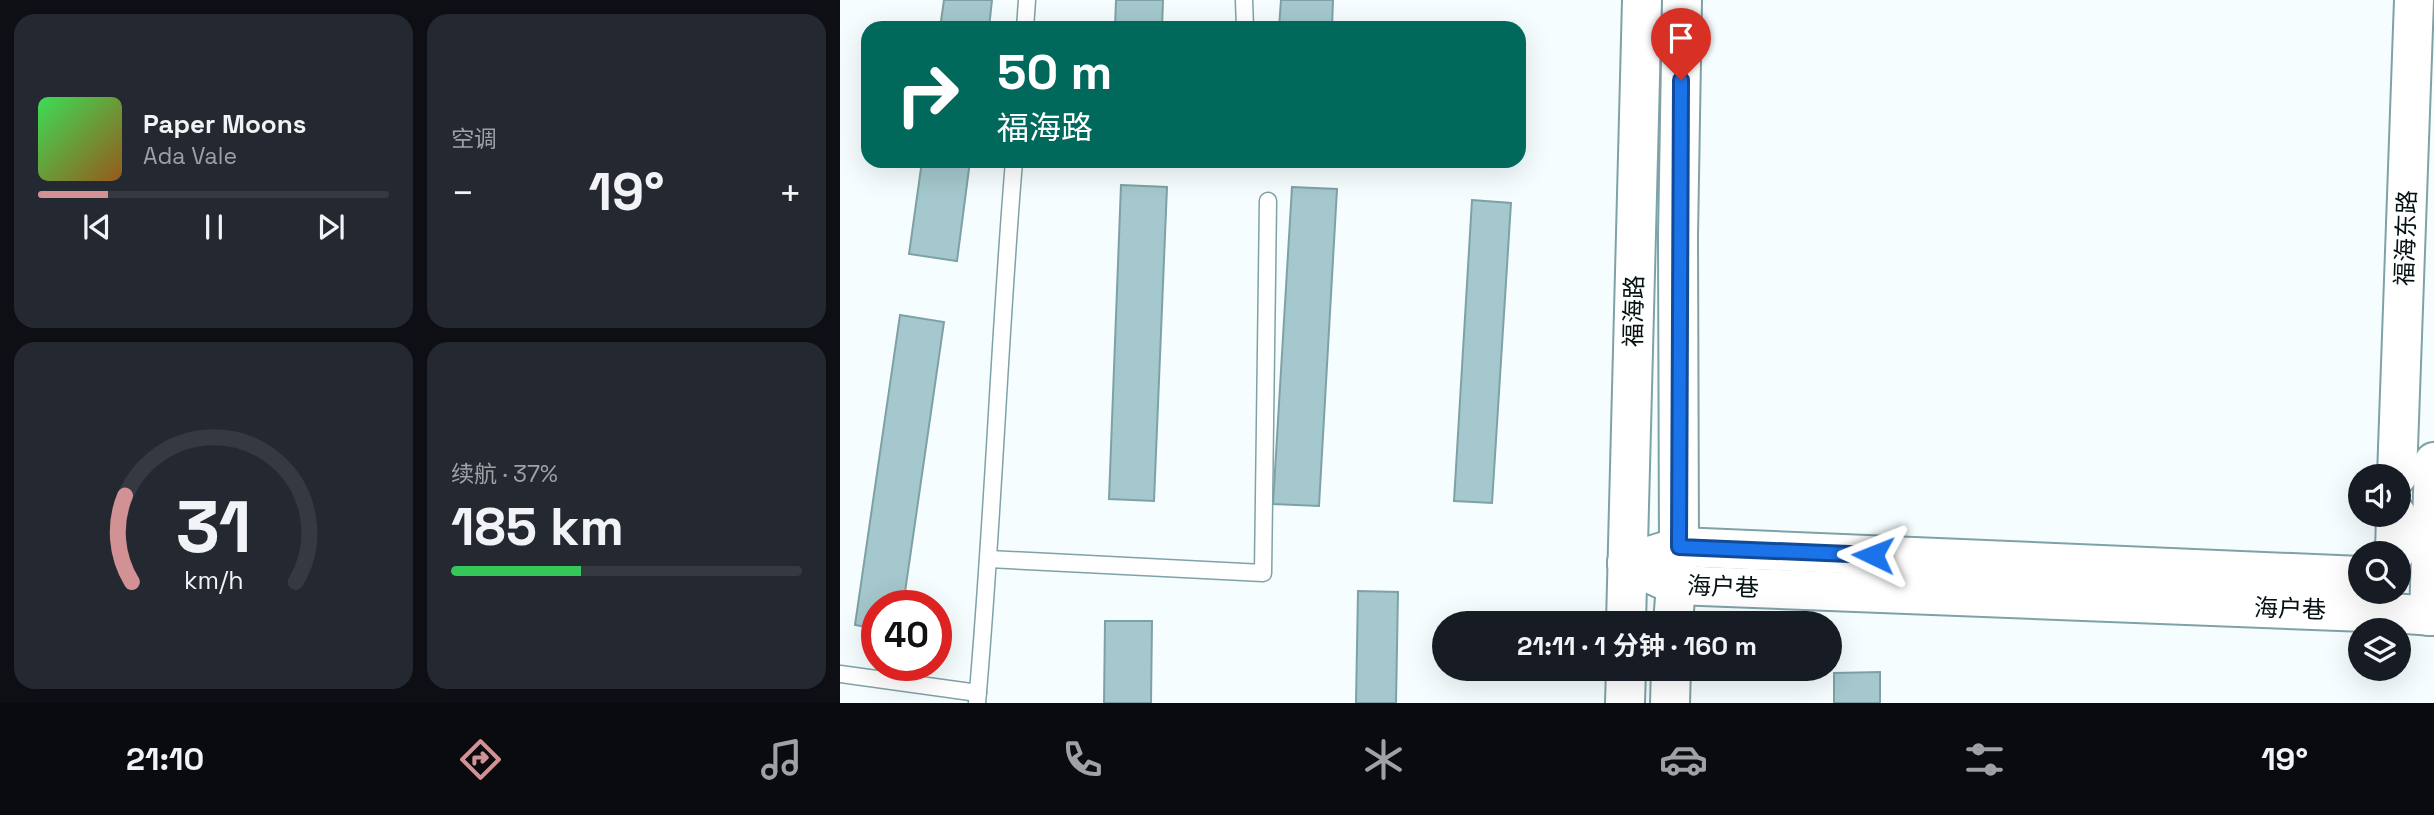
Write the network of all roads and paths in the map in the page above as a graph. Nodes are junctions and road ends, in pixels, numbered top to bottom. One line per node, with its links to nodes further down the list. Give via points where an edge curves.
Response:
1 (1027, 0): 6 (lane)
2 (1244, 0): 7 (lane)
3 (1642, 0): 14 (street, 福海路)
4 (1682, 0): 12 (street, 福海路)
5 (2414, 0): 11 (street, 福海东路)
6 (1026, 21)
7 (1245, 21)
8 (1013, 168): 13 (lane)
9 (1268, 201): 13 (lane, via 1263,573)
10 (2434, 462): 17 (street)
11 (2398, 464)
12 (1679, 547): 14 (street, 海户巷); 15 (street, 海户巷); 16 (street, 福海路)
13 (989, 559): 23 (lane)
14 (1627, 563): 16 (street, 海户巷); 18 (street, 福海路)
15 (2348, 575)
16 (1675, 586): 17 (street, 海户巷); 19 (street, 福海路)
17 (2416, 595)
18 (1626, 611)
19 (1674, 611)
20 (840, 674): 23 (lane)
21 (1626, 681): 24 (street)
22 (1671, 681): 25 (street)
23 (977, 698)
24 (1625, 703)
25 (1670, 703)

